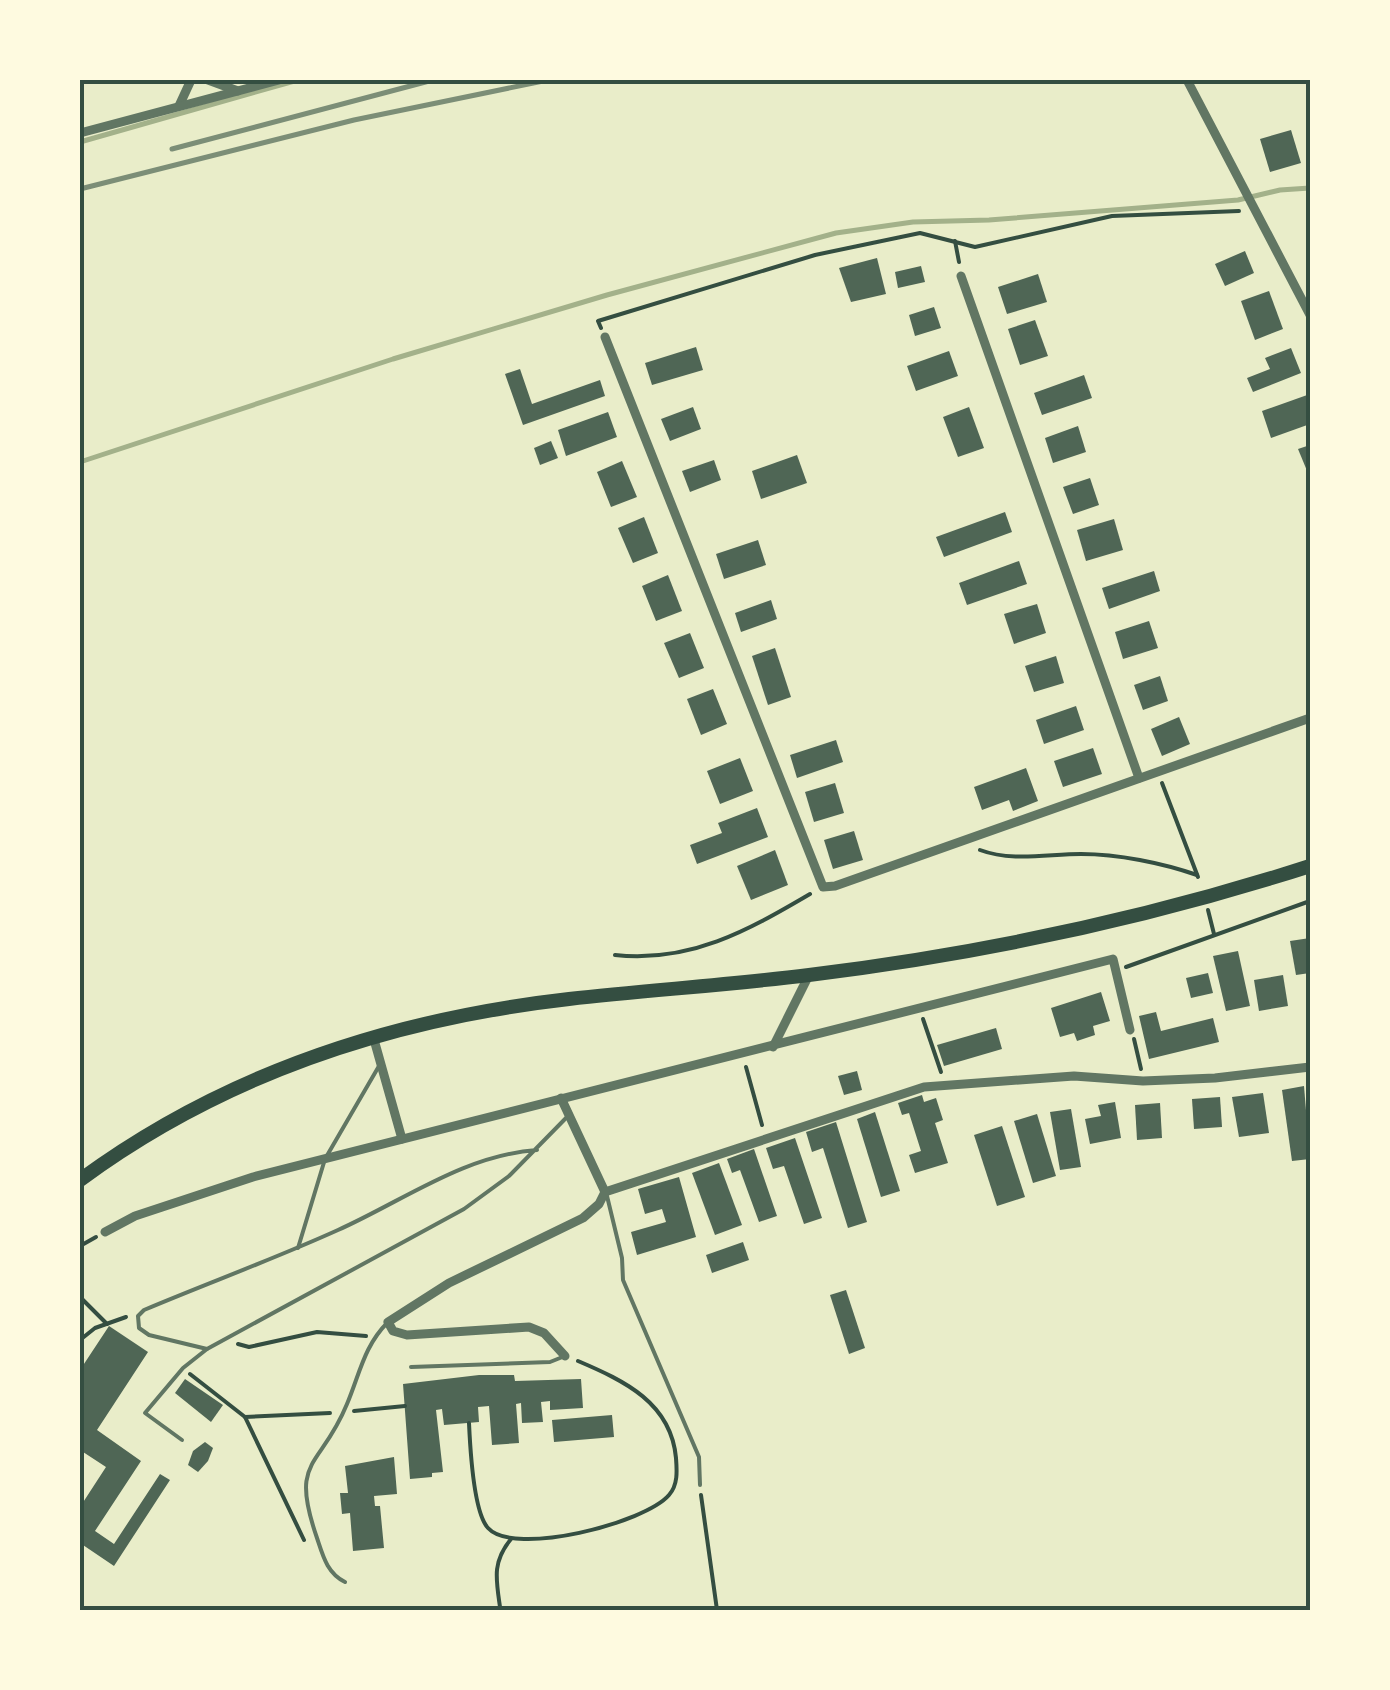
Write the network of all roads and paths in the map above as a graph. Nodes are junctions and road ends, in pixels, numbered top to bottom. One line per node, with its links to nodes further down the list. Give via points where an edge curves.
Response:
1 (191, 80): 6 (street)
2 (208, 80): 5 (street)
3 (279, 80): 5 (street)
4 (1188, 80): 8 (street)
5 (239, 92): 6 (street)
6 (179, 106): 7 (street)
7 (80, 134)
8 (1258, 212): 9 (path, via 1112,216 975,247); 11 (street)
9 (955, 241): 10 (path); 12 (path, via 920,232 815,256 598,322)
10 (961, 276): 15 (street)
11 (1310, 316)
12 (605, 337): 19 (street)
13 (1310, 718): 14 (street)
14 (1158, 772): 15 (street); 18 (path)
15 (1140, 778): 16 (street)
16 (971, 838): 18 (path, via 976,848 997,855 1084,854); 19 (street)
17 (1310, 866): 20 (main road)
18 (1197, 875): 20 (path)
19 (823, 887): 23 (path, via 708,947)
20 (1205, 900): 22 (path); 25 (main road, via 1013,944)
21 (1310, 901): 22 (path)
22 (1214, 934): 24 (path)
23 (615, 954)
24 (1115, 964): 26 (street); 27 (street)
25 (809, 975): 28 (main road, via 549,1002); 30 (street)
26 (919, 1009): 30 (street); 35 (path)
27 (1130, 1030)
28 (372, 1036): 32 (street); 42 (main road, via 290,1063 172,1119)
29 (1136, 1043): 34 (path)
30 (773, 1047): 31 (street)
31 (742, 1054): 36 (street); 39 (path)
32 (380, 1064): 38 (street); 41 (lane)
33 (1310, 1067): 34 (street)
34 (1143, 1080): 35 (street, via 1074,1076)
35 (946, 1086): 39 (street)
36 (562, 1098): 37 (street); 38 (street)
37 (570, 1114): 40 (lane); 43 (street)
38 (402, 1139): 41 (street)
39 (766, 1139): 43 (street)
40 (537, 1150): 45 (lane, via 483,1160); 50 (lane, via 464,1209)
41 (325, 1159): 44 (street, via 183,1199); 45 (lane)
42 (80, 1180)
43 (606, 1192): 47 (street, via 582,1218 449,1283); 60 (lane, via 623,1280 699,1457)
44 (105, 1232)
45 (298, 1248): 51 (lane, via 138,1316 144,1332)
46 (80, 1297): 49 (path, via 107,1324)
47 (388, 1322): 48 (lane); 52 (street, via 406,1336 536,1328)
48 (374, 1336): 50 (path, via 318,1332 248,1347); 56 (lane)
49 (80, 1340)
50 (223, 1341): 51 (lane)
51 (207, 1350): 54 (lane)
52 (565, 1356): 53 (lane, via 550,1362); 61 (path, via 628,1385 658,1411 673,1436 674,1485 661,1502 618,1522)
53 (411, 1366)
54 (182, 1368): 57 (path); 59 (lane, via 145,1413)
55 (405, 1406): 56 (path)
56 (344, 1412): 57 (path); 62 (lane, via 305,1479 305,1502)
57 (244, 1417): 62 (path, via 305,1541)
58 (469, 1423): 61 (path, via 480,1514 490,1531)
59 (182, 1440)
60 (700, 1486): 65 (path)
61 (511, 1540): 64 (path, via 494,1569)
62 (324, 1560): 63 (lane)
63 (345, 1582)
64 (500, 1607)
65 (718, 1610)

